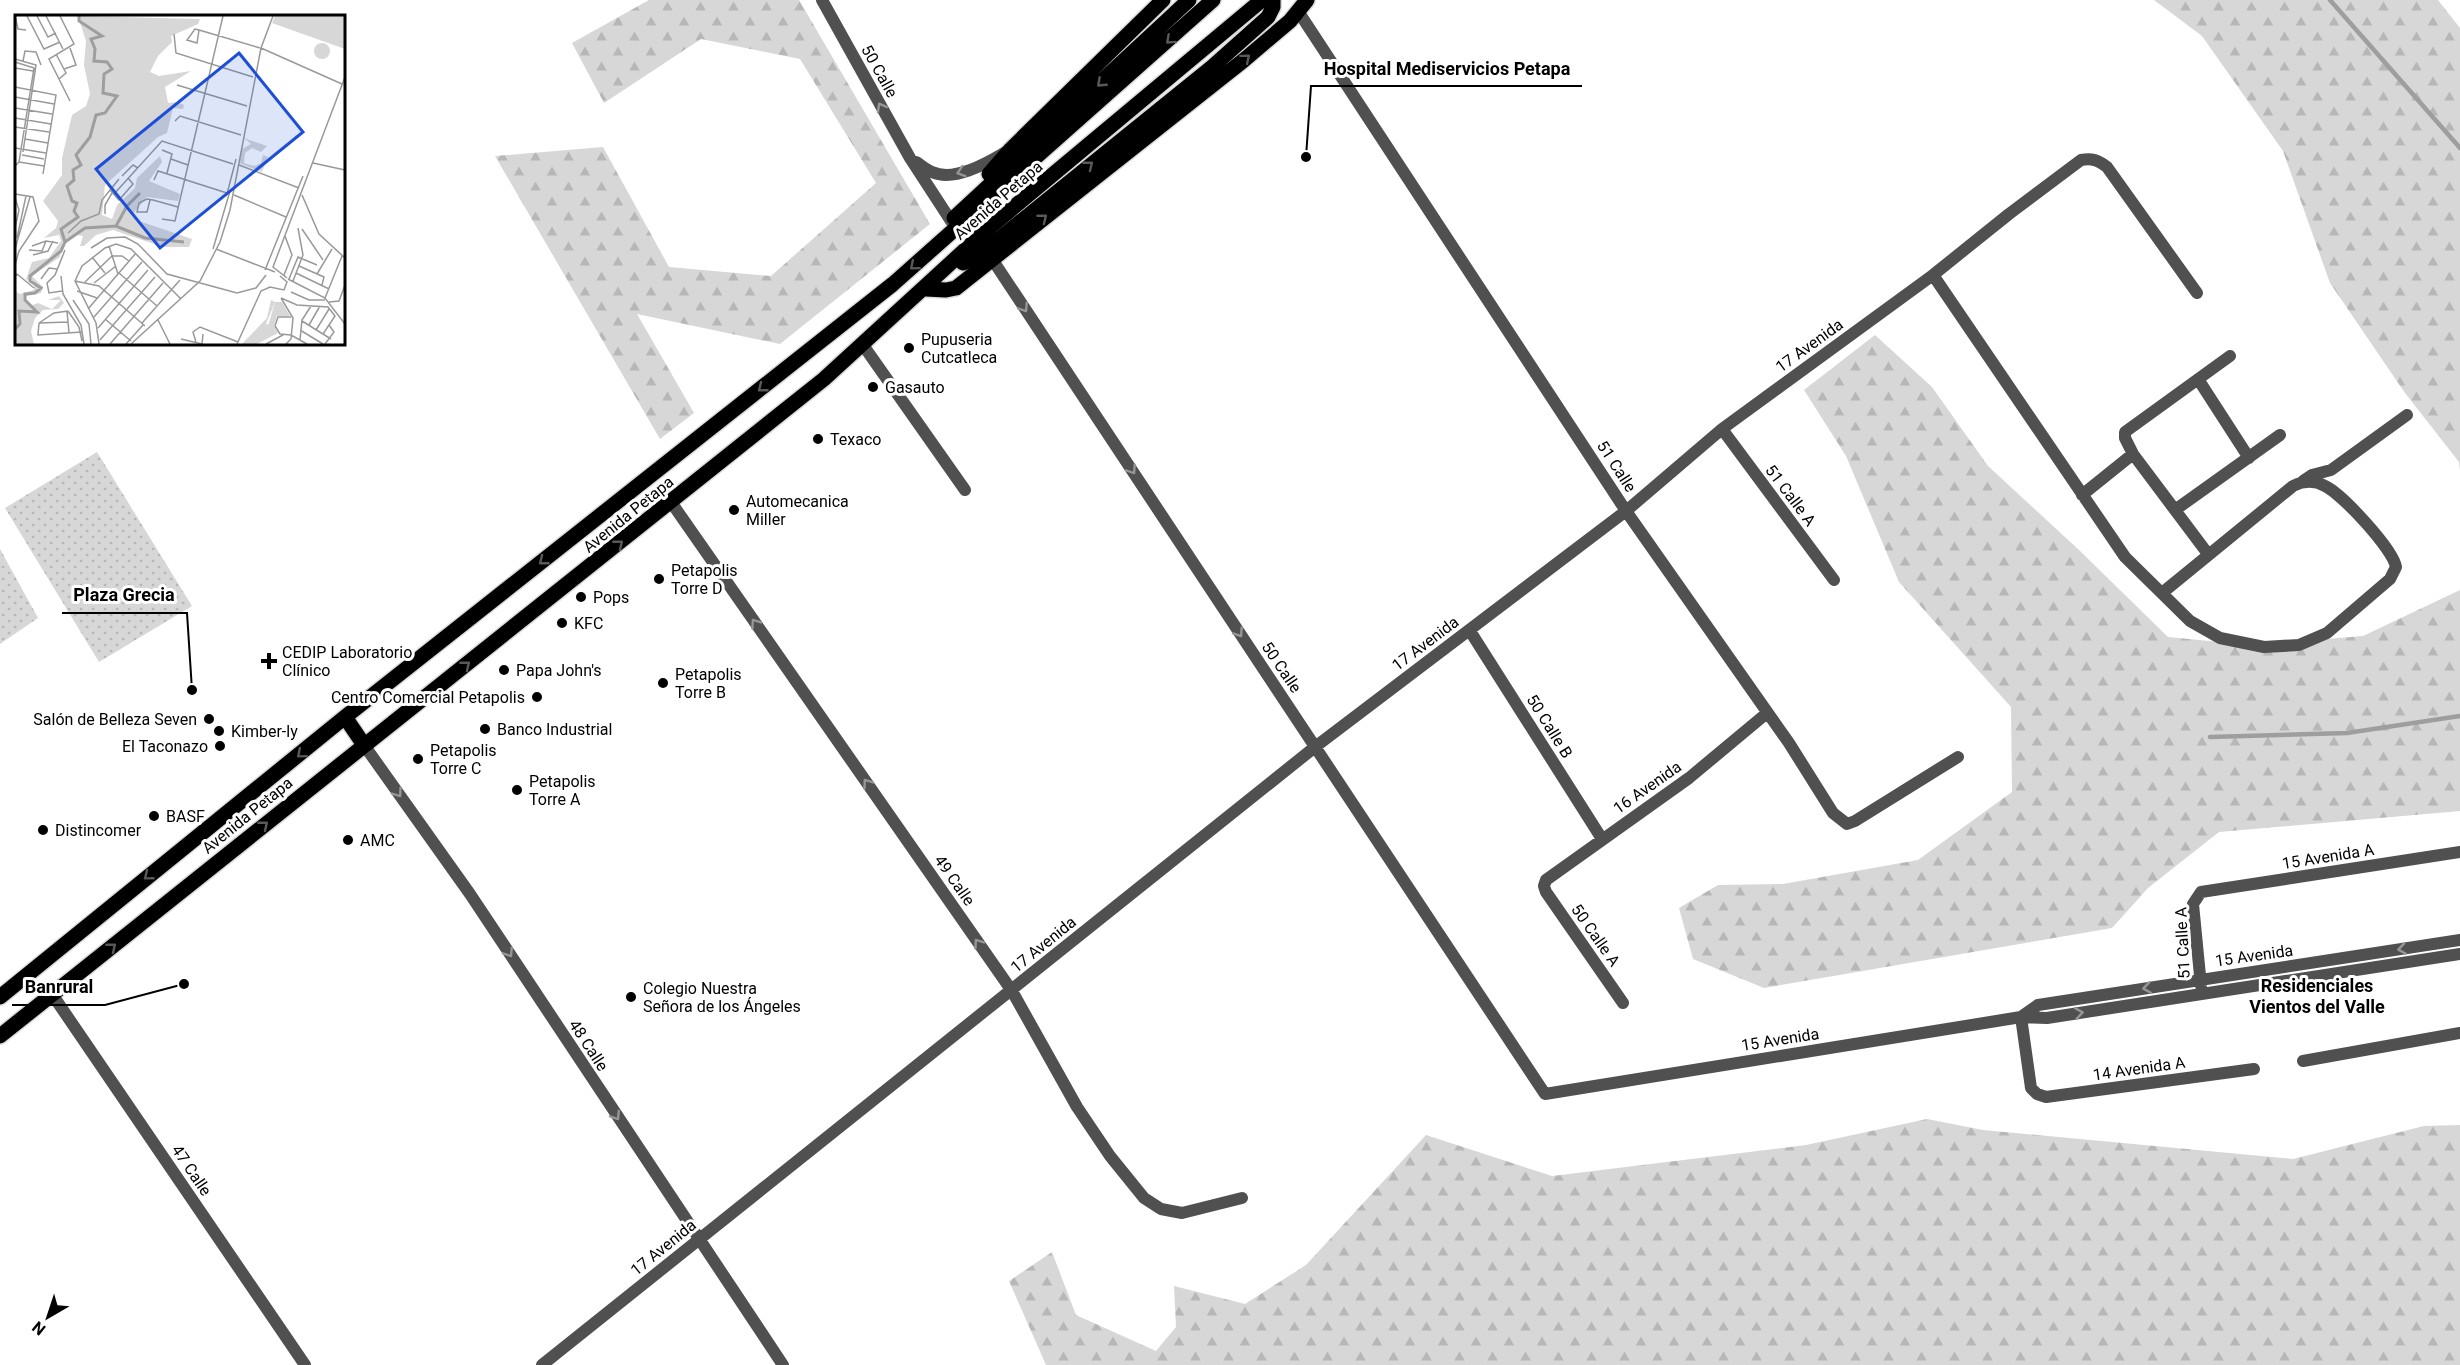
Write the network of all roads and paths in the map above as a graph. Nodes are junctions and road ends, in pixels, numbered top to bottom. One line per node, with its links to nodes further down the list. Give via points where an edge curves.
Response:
1 (822, 0): 9 (street, 50 Calle, one-way to 1)
2 (1163, 0): 8 (main road)
3 (1189, 0): 10 (main road, one-way to 10)
4 (1213, 0): 11 (main road, Avenida Petapa, one-way to 11)
5 (1262, 0): 14 (main road, Avenida Petapa, via 990,228)
6 (1273, 0): 14 (main road, one-way to 6, via 999,239 1212,67 1268,17)
7 (1303, 6): 12 (main road, one-way to 7, via 1244,60); 29 (street, 51 Calle)
8 (1011, 149): 9 (street, 50 Calle, one-way to 9, via 984,165 949,175 933,173); 10 (main road)
9 (910, 158): 10 (street, 50 Calle)
10 (951, 221): 11 (main road)
11 (934, 249): 35 (main road, Avenida Petapa, one-way to 35)
12 (992, 259): 14 (main road, via 956,288); 37 (street, 50 Calle, one-way to 37)
13 (1933, 275): 15 (street, 17 Avenida, via 2081,160 2090,159 2107,167); 20 (street, 17 Avenida); 26 (street)
14 (926, 289): 16 (main road, Avenida Petapa)
15 (2197, 293)
16 (863, 345): 25 (street); 27 (main road, Avenida Petapa)
17 (2230, 356): 18 (street)
18 (2198, 379): 22 (street, via 2125,432); 23 (street)
19 (2407, 415): 24 (street, via 2331,471)
20 (1722, 429): 29 (street, 17 Avenida); 31 (street, 51 Calle A)
21 (2280, 435): 23 (street)
22 (2133, 454): 26 (street); 28 (street)
23 (2249, 458): 28 (street)
24 (2301, 482): 30 (street); 32 (street, via 2324,485 2336,493 2396,562 2390,579 2327,633 2299,645 2265,647 2220,638 2190,621)
25 (965, 490)
26 (2082, 495): 32 (street, via 2125,557)
27 (671, 502): 36 (main road, Avenida Petapa, one-way to 27); 50 (street, 49 Calle, one-way to 27)
28 (2175, 510): 30 (street)
29 (1626, 511): 33 (street, 17 Avenida); 34 (street, 51 Calle)
30 (2208, 554): 32 (street)
31 (1834, 580)
32 (2162, 593)
33 (1470, 631): 37 (street, 17 Avenida); 39 (street, 50 Calle B)
34 (1767, 713): 38 (street, 51 Calle, via 1833,813 1846,824); 39 (street, 16 Avenida, via 1689,778)
35 (345, 717): 36 (main road); 53 (main road, Avenida Petapa, one-way to 53)
36 (364, 745): 52 (main road, Avenida Petapa, one-way to 36); 62 (street, 48 Calle, one-way to 62, via 470,894)
37 (1315, 747): 50 (street, 17 Avenida); 60 (street, 50 Calle)
38 (1958, 757)
39 (1602, 839): 41 (street, 16 Avenida, via 1546,880)
40 (2460, 852): 42 (street, 15 Avenida A)
41 (1544, 886): 54 (street, 50 Calle A)
42 (2201, 892): 48 (street, 51 Calle A, via 2193,904)
43 (2460, 940): 45 (street, 15 Avenida, one-way to 45)
44 (2460, 954): 46 (street, 15 Avenida)
45 (2362, 955): 46 (street); 47 (street, 15 Avenida)
46 (2364, 969): 49 (street, 15 Avenida)
47 (2270, 970): 48 (street, 15 Avenida); 49 (street)
48 (2200, 979): 51 (street, 51 Calle A); 55 (street, 15 Avenida, one-way to 55, via 2038,1005)
49 (2271, 983): 51 (street, 15 Avenida)
50 (1012, 991): 61 (street, 49 Calle, via 1077,1107 1144,1198 1161,1209 1182,1213); 62 (street, 17 Avenida)
51 (2201, 993): 55 (street, 15 Avenida, one-way to 51, via 2047,1018)
52 (52, 994): 57 (main road, Avenida Petapa); 63 (street, 47 Calle)
53 (0, 997)
54 (1623, 1003)
55 (2021, 1017): 59 (street, 14 Avenida A, via 2031,1088 2037,1095 2046,1097); 60 (street, 15 Avenida)
56 (2460, 1033): 58 (street)
57 (0, 1036)
58 (2303, 1060)
59 (2254, 1069)
60 (1545, 1094)
61 (1242, 1198)
62 (699, 1240): 64 (street, 17 Avenida); 65 (street, 48 Calle)
63 (305, 1365)
64 (542, 1365)
65 (783, 1365)

